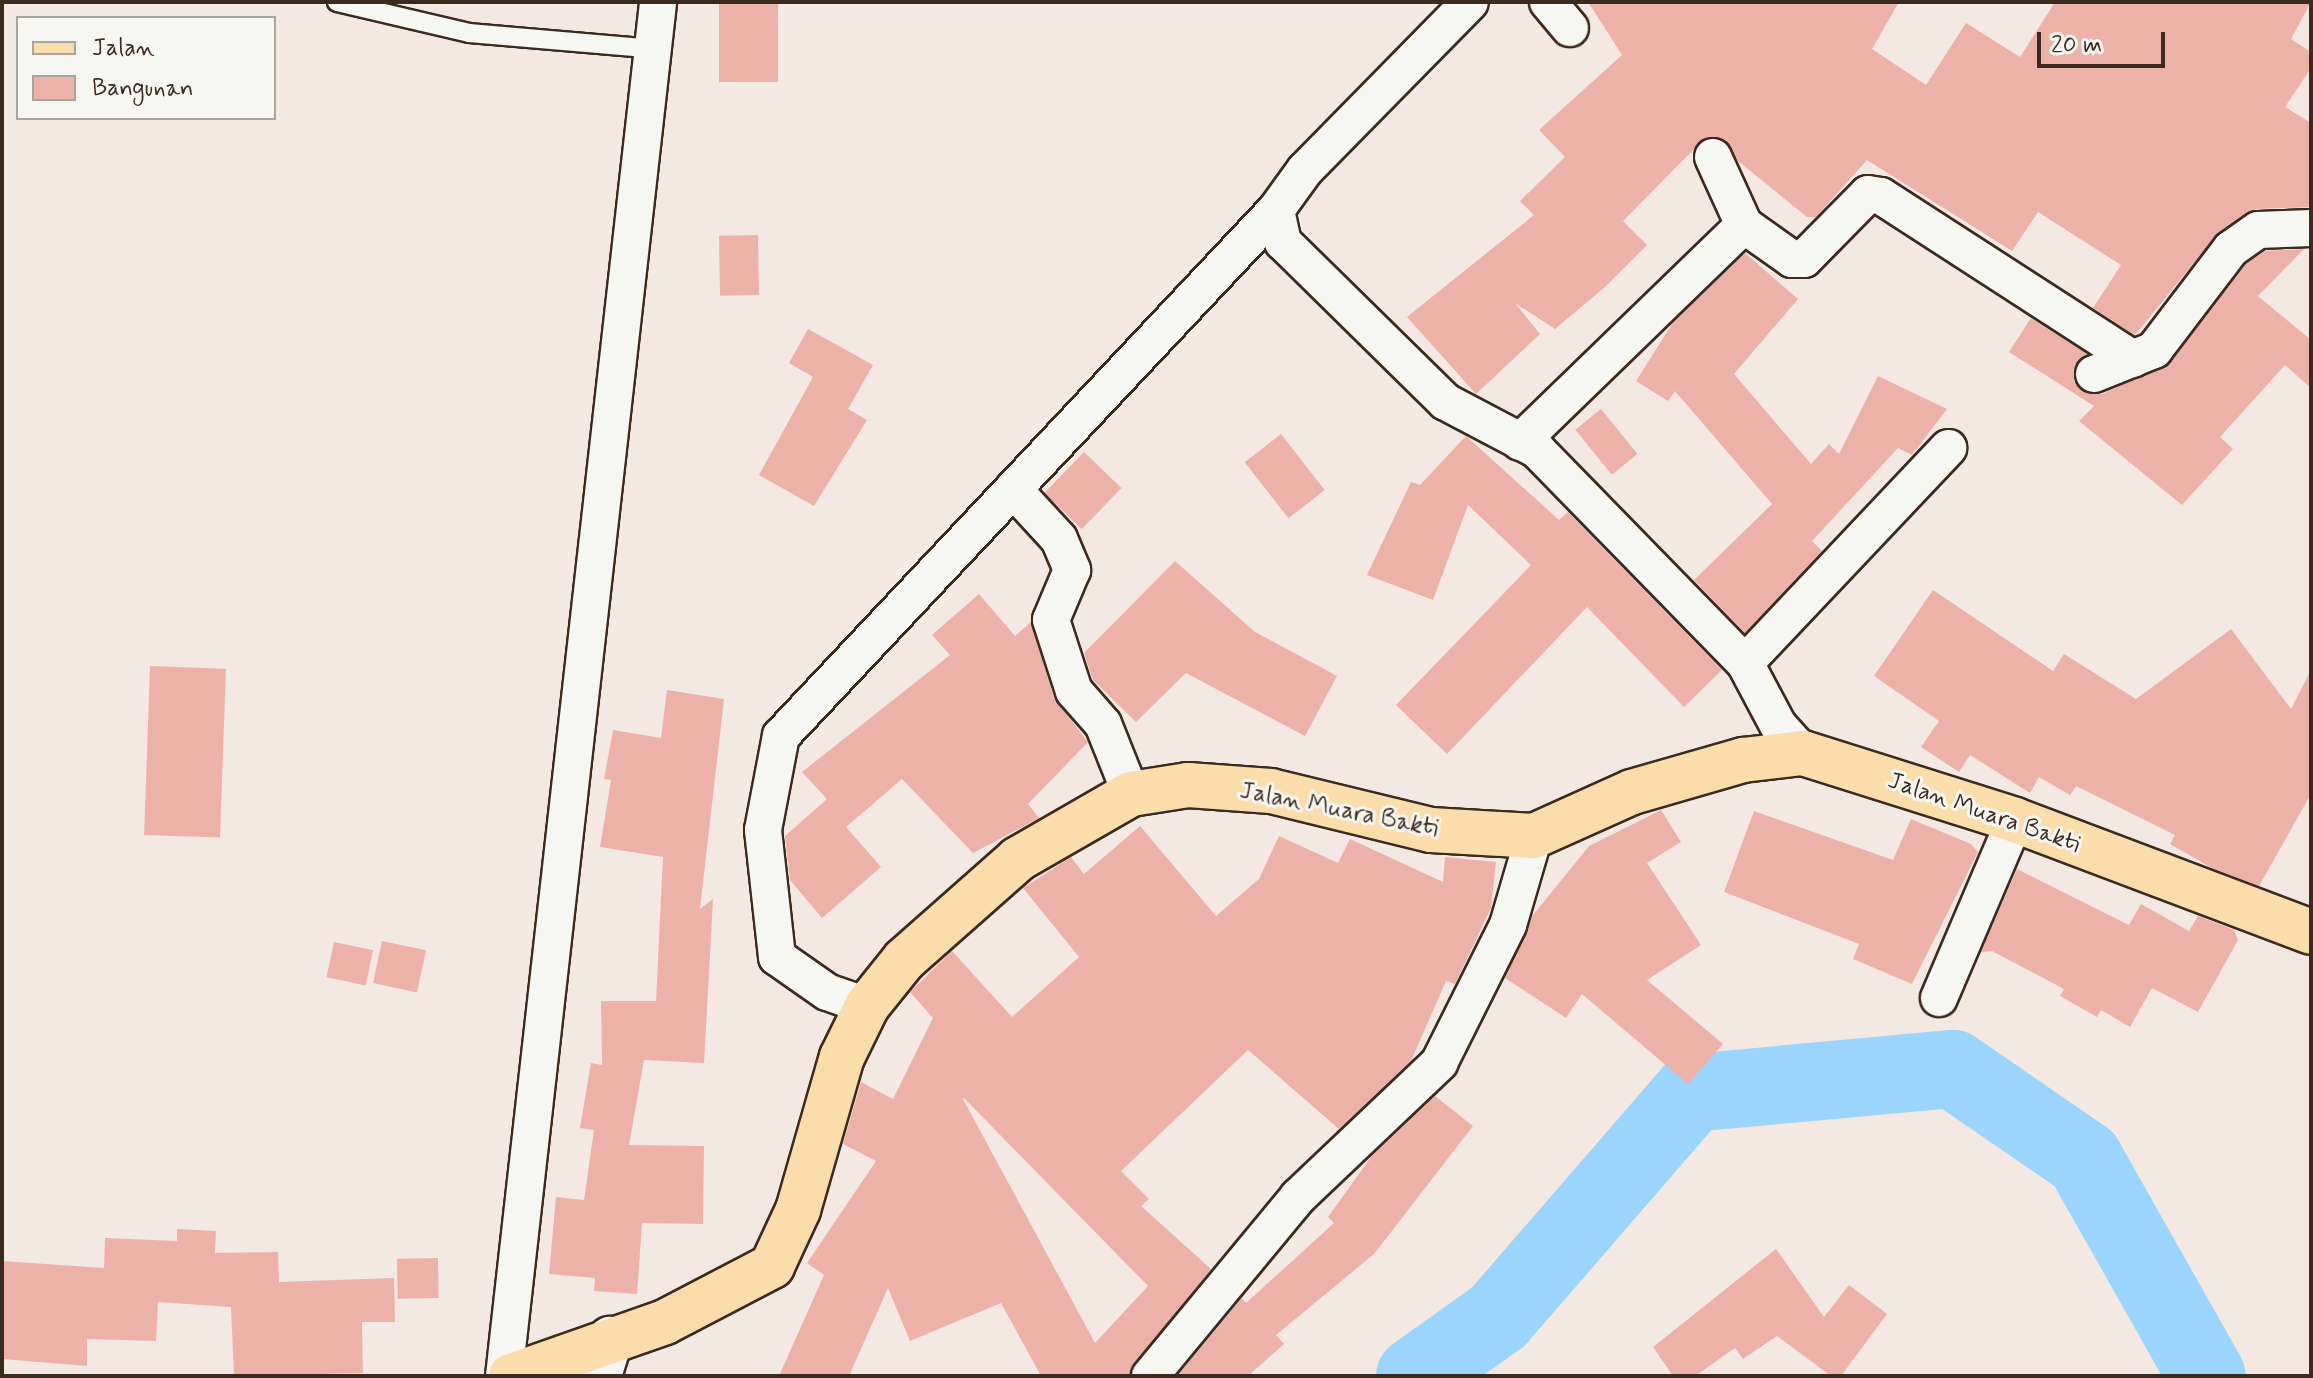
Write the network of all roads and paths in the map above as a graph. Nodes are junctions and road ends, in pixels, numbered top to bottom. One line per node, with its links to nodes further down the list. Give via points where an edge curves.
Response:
1 (337, 2): 4 (lane, via 469,33)
2 (658, 2): 4 (street)
3 (1470, 2): 6 (street, via 1305,170)
4 (654, 49): 23 (street, via 537,1033)
5 (1713, 157): 7 (street)
6 (1276, 210): 11 (street, via 1283,242 1446,402); 13 (street)
7 (1744, 225): 9 (street, via 1773,248 1804,259 1857,203 1881,196); 11 (street)
8 (2311, 228): 9 (street, via 2258,230 2231,249 2174,330)
9 (2133, 359): 10 (street)
10 (2094, 374)
11 (1520, 442): 14 (street, via 1537,450)
12 (1948, 448): 14 (street)
13 (1013, 489): 16 (street, via 1059,539 1072,570 1051,620 1074,691 1103,724); 21 (street, via 781,736 768,776 763,830 777,957 827,992)
14 (1745, 663): 15 (street, via 1778,725)
15 (1803, 753): 17 (main road, Jalan Muara Bakti); 18 (main road, Jalan Muara Bakti, via 1743,760 1632,792)
16 (1131, 794): 18 (main road, Jalan Muara Bakti, via 1188,785 1271,791 1431,830); 21 (main road, Jalan Muara Bakti, via 1018,859 904,960)
17 (2015, 820): 19 (main road, Jalan Muara Bakti); 20 (street)
18 (1534, 836): 25 (street, via 1508,925 1439,1063 1298,1197)
19 (2308, 925)
20 (1939, 998)
21 (867, 1006): 22 (main road, Jalan Muara Bakti, via 842,1057 781,1253 738,1290 665,1322)
22 (604, 1358): 24 (main road, Jalan Muara Bakti)
23 (504, 1376)
24 (511, 1376)
25 (1150, 1376)

